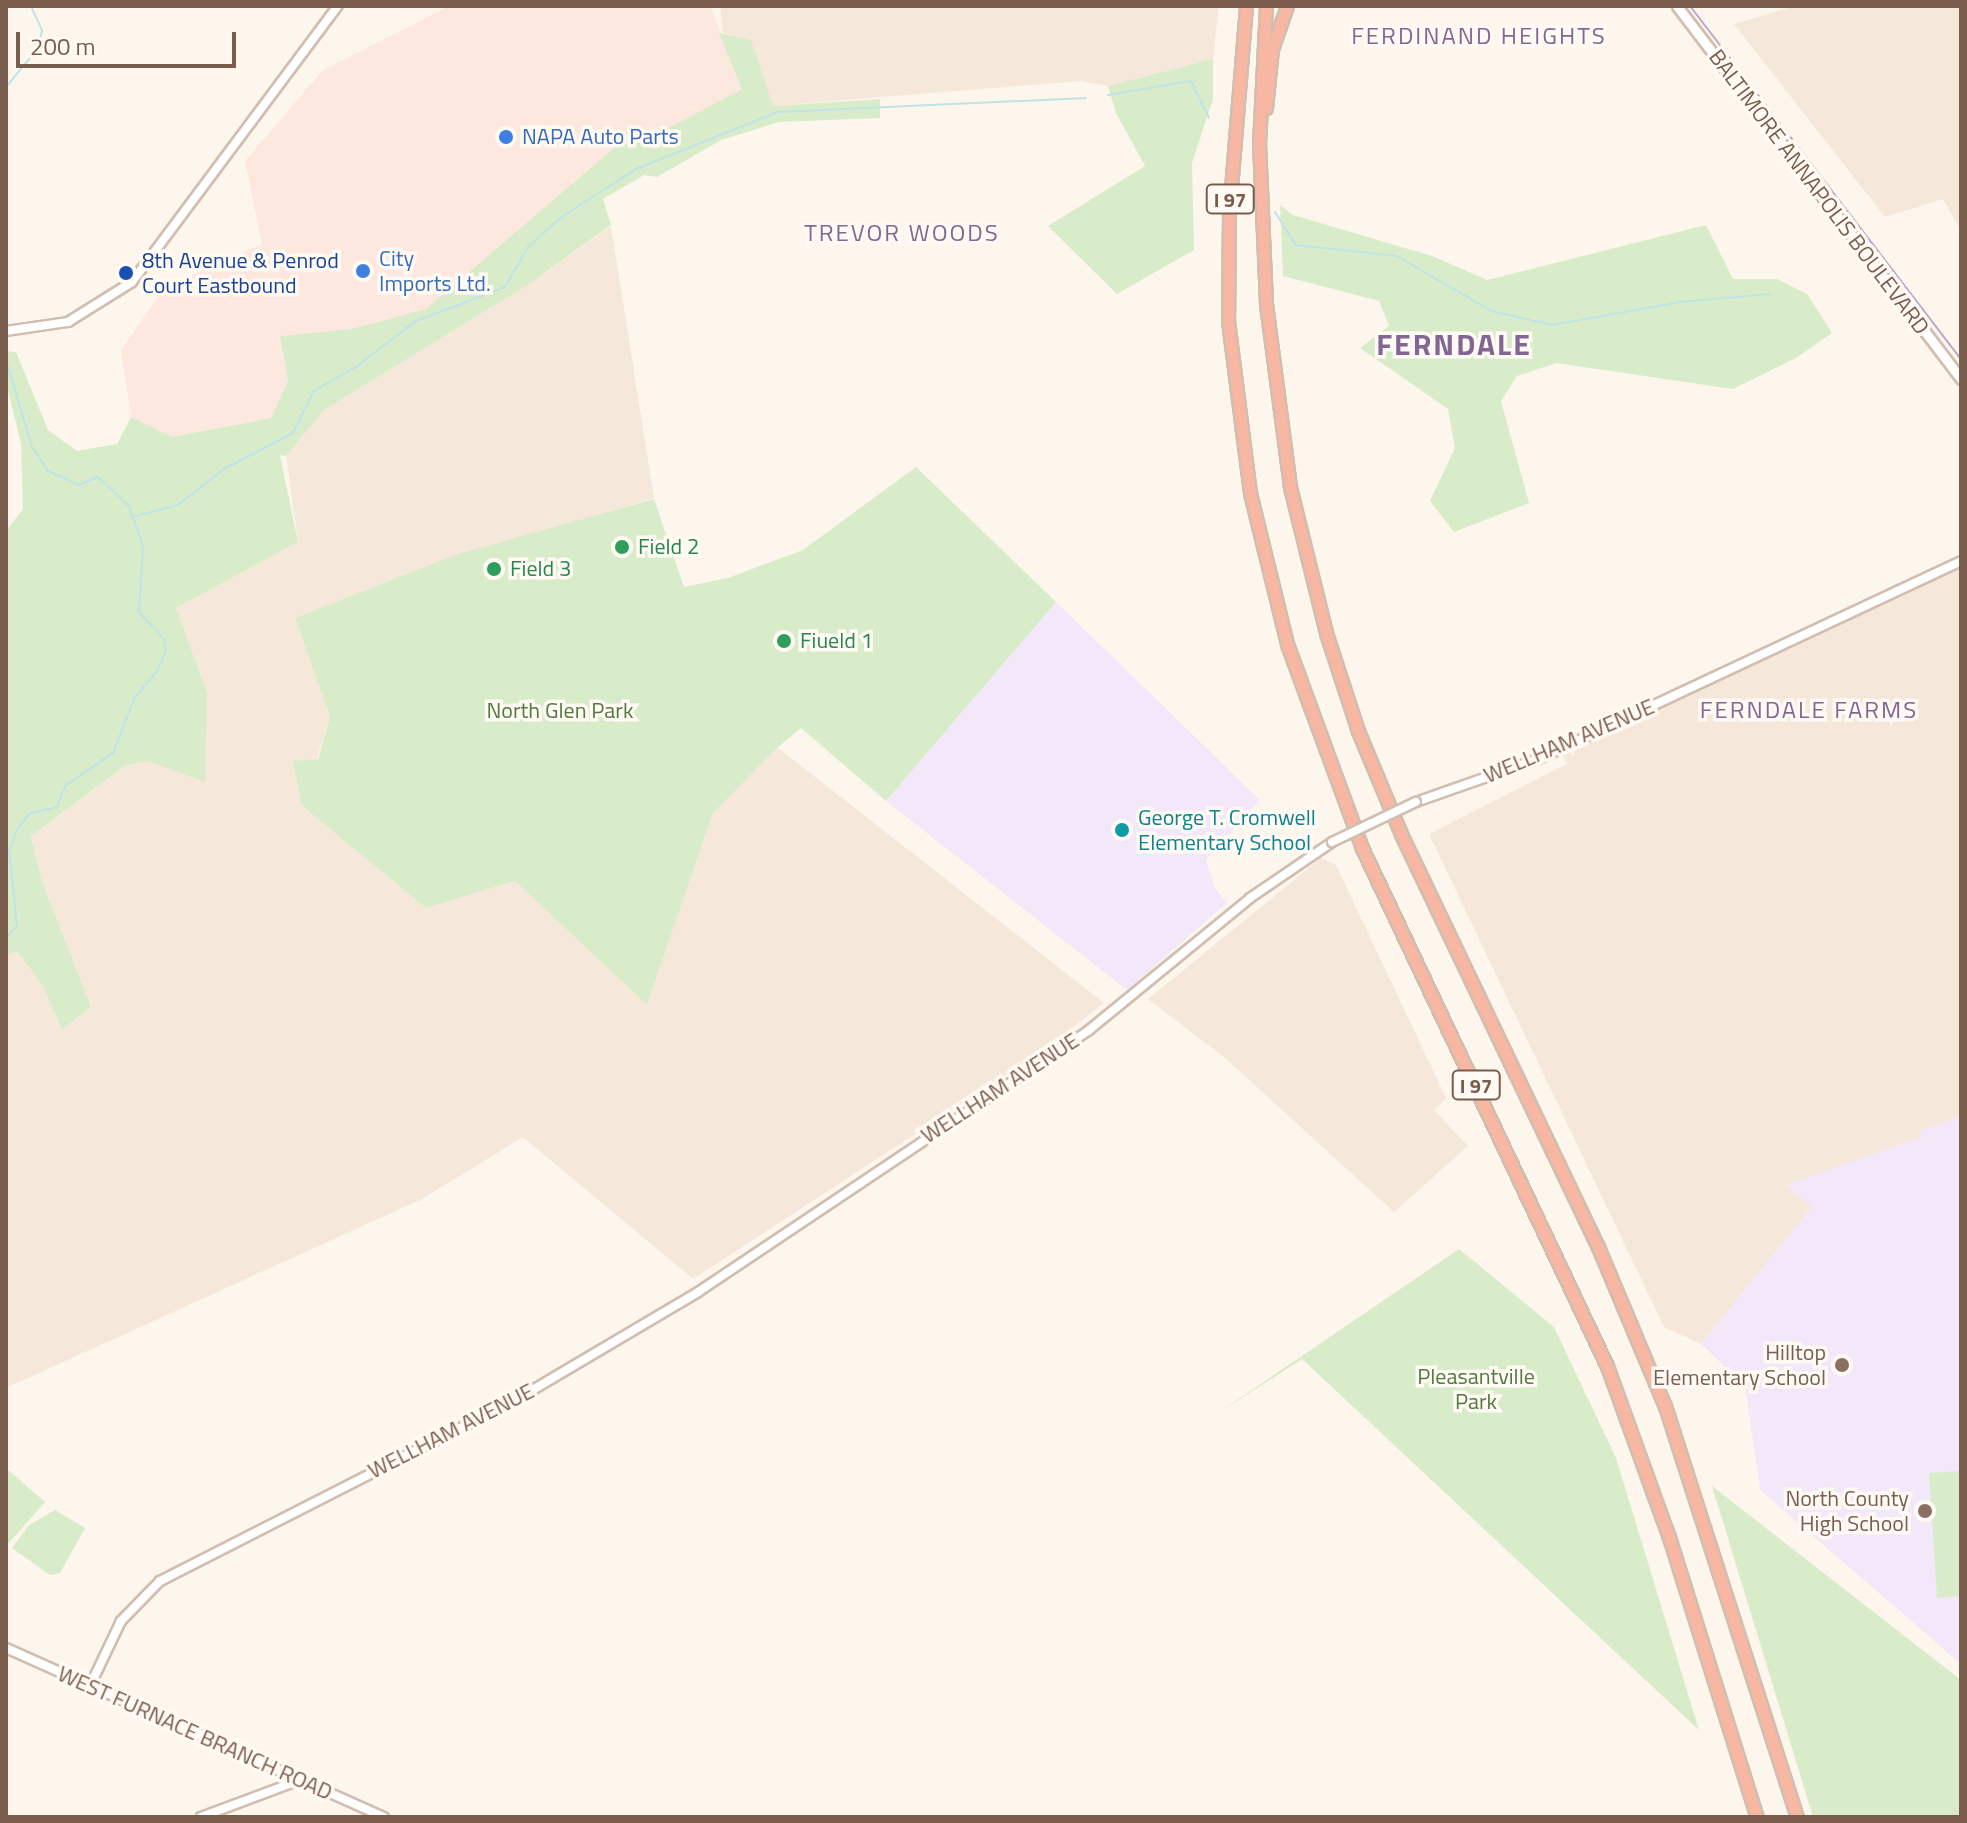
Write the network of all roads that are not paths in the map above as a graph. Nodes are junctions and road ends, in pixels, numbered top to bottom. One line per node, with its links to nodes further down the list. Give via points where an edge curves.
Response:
1 (338, 6): 7 (street, via 132,282 68,322)
2 (1243, 6): 15 (highway, I 97, via 1228,226 1228,321 1250,493 1287,644 1362,848 1607,1366 1669,1537)
3 (1266, 6): 6 (highway, I 97)
4 (1287, 6): 6 (highway, via 1272,49)
5 (1677, 6): 8 (main road, BALTIMORE ANNAPOLIS BOULEVARD)
6 (1259, 143): 16 (highway, I 97, via 1264,277 1281,434 1303,549 1340,676 1401,834 1598,1247 1660,1392 1727,1585)
7 (6, 331)
8 (1961, 379)
9 (1961, 561): 11 (street, WELLHAM AVENUE, bridge, via 1541,758 1416,802 1332,842 1250,898 1089,1030 698,1292 514,1401 169,1575 121,1621)
10 (6, 1648): 11 (street, WEST FURNACE BRANCH ROAD)
11 (90, 1686): 12 (street, WEST FURNACE BRANCH ROAD)
12 (300, 1780): 13 (street); 14 (street, WEST FURNACE BRANCH ROAD)
13 (201, 1817)
14 (384, 1817)
15 (1757, 1817)
16 (1797, 1817)

